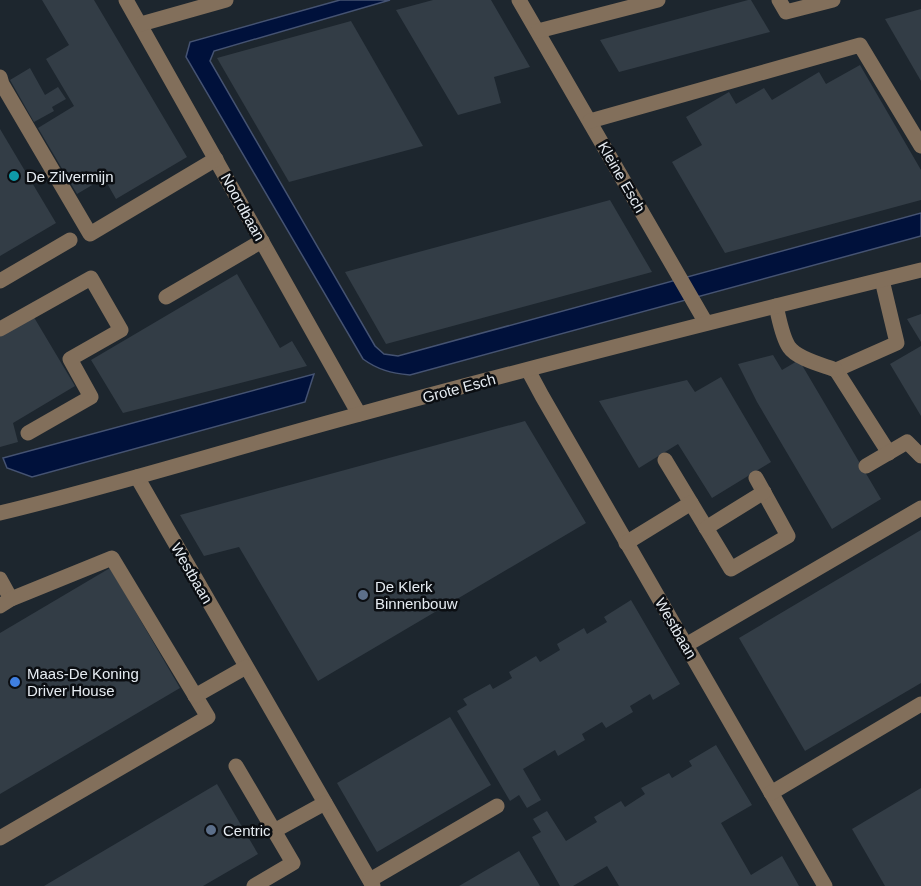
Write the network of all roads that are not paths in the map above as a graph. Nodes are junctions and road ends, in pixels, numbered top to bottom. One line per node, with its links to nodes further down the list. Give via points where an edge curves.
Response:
1 (126, 0): 7 (street, Noordbaan)
2 (226, 0): 7 (street)
3 (519, 0): 8 (street, Kleine Esch)
4 (658, 0): 8 (street)
5 (779, 0): 6 (street, via 786,12)
6 (833, 0)
7 (141, 24): 12 (street, Noordbaan)
8 (538, 31): 10 (street, Kleine Esch)
9 (0, 77): 12 (street, via 90,234)
10 (590, 121): 11 (street, via 860,45); 20 (street, Kleine Esch)
11 (921, 146)
12 (216, 159): 14 (street, Noordbaan)
13 (70, 240): 17 (street)
14 (262, 241): 18 (street); 24 (street, Noordbaan)
15 (921, 270): 16 (street, Grote Esch)
16 (882, 279): 19 (street, Grote Esch); 23 (street, via 897,343)
17 (0, 281)
18 (166, 297)
19 (776, 306): 20 (street, Grote Esch); 23 (street, via 789,348)
20 (706, 323): 22 (street, Grote Esch)
21 (0, 329): 25 (street, via 91,278 121,330 70,359 92,397)
22 (528, 370): 24 (street, Grote Esch); 37 (street, Westbaan)
23 (836, 370): 26 (street)
24 (359, 414): 30 (street, Grote Esch)
25 (28, 433)
26 (889, 453): 27 (street, via 907,442); 29 (street)
27 (921, 456)
28 (665, 460): 33 (street)
29 (866, 466)
30 (137, 477): 35 (street, Grote Esch); 41 (street, Westbaan)
31 (756, 478): 32 (street)
32 (764, 492): 36 (street); 36 (street, via 788,537 731,569)
33 (691, 503): 36 (street); 37 (street)
34 (921, 508): 40 (street)
35 (0, 513)
36 (706, 528)
37 (626, 543): 40 (street, Westbaan)
38 (0, 579): 39 (street)
39 (6, 603): 42 (street, via 112,558)
40 (686, 645): 45 (street, Westbaan)
41 (246, 667): 42 (street); 46 (street, Westbaan)
42 (195, 696): 49 (street, via 208,717)
43 (921, 704): 45 (street)
44 (236, 766): 48 (street)
45 (771, 793): 52 (street, Westbaan)
46 (325, 803): 48 (street); 50 (street, Westbaan)
47 (497, 806): 50 (street)
48 (274, 831): 51 (street, via 293,863)
49 (0, 838)
50 (367, 883)
51 (254, 886)
52 (825, 886)

